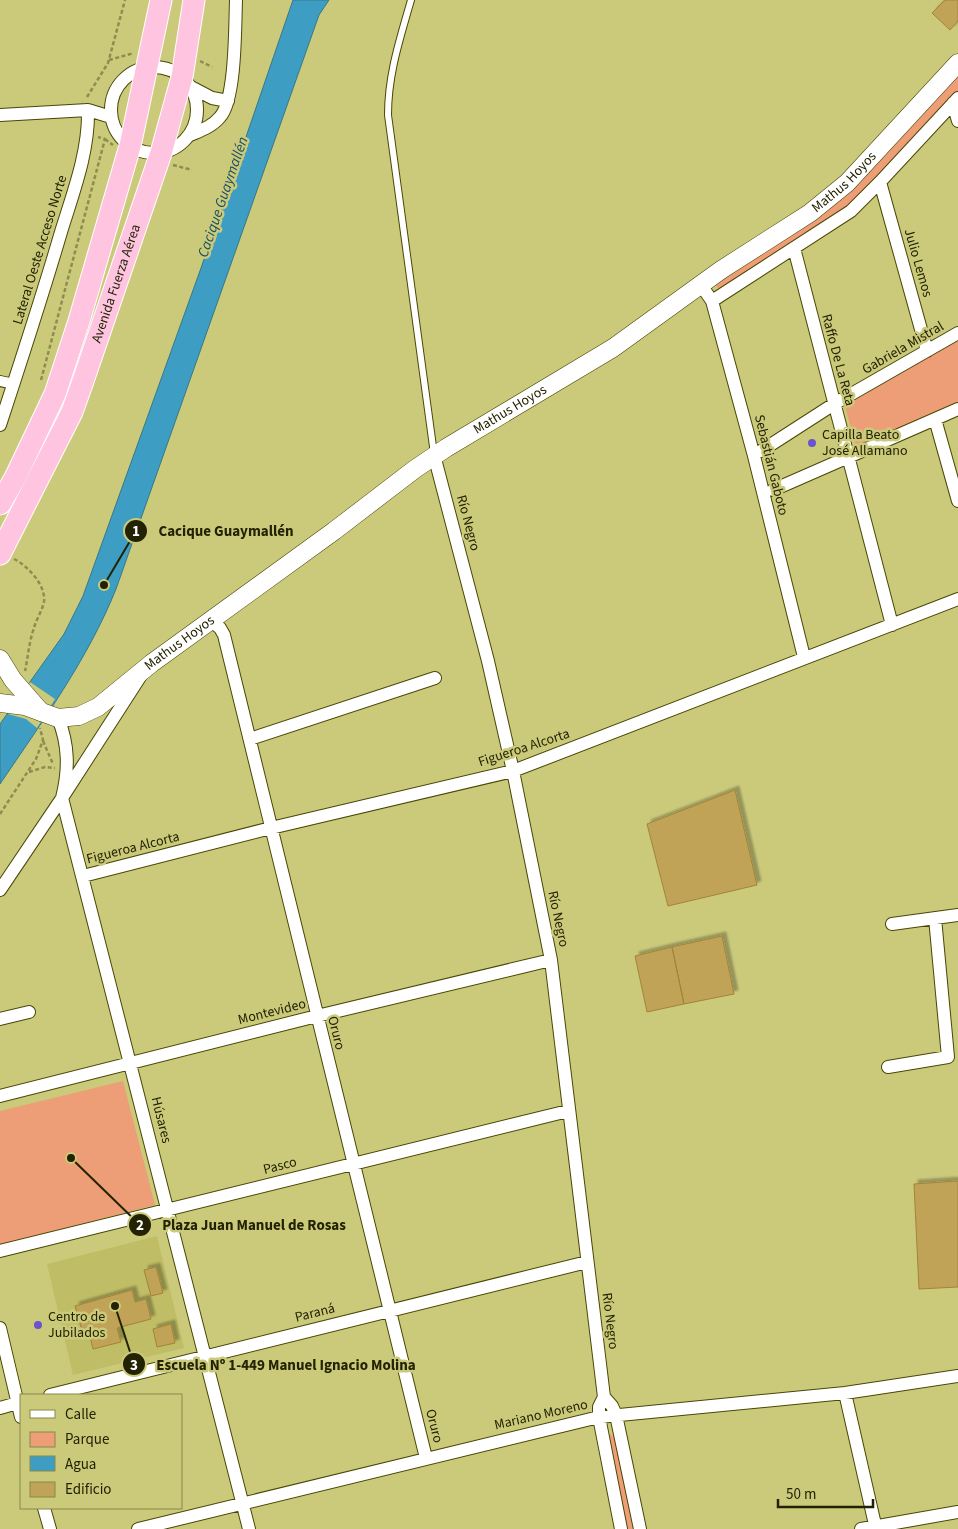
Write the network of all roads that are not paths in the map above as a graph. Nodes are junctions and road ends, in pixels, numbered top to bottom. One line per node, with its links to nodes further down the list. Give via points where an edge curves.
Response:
1 (161, 0): 6 (highway, Avenida Fuerza Aérea)
2 (194, 0): 7 (highway, Avenida Fuerza Aérea)
3 (236, 0): 9 (street)
4 (411, 0): 31 (lane, via 393,65 388,115)
5 (958, 63): 20 (main road, Mathus Hoyos, via 831,198)
6 (148, 67): 7 (street, via 166,69); 8 (street, via 134,71); 16 (highway, Avenida Fuerza Aérea)
7 (186, 82): 9 (street, via 212,98); 15 (street, via 195,98 197,110 196,121); 17 (highway, Avenida Fuerza Aérea)
8 (114, 92): 11 (street); 13 (street, via 110,104)
9 (228, 101): 15 (street, via 219,118)
10 (956, 101): 14 (street); 18 (street, Mathus Hoyos)
11 (88, 110): 12 (street); 13 (street); 25 (street, Lateral Oeste Acceso Norte, via 80,172)
12 (0, 115)
13 (111, 117): 16 (street, via 114,128)
14 (958, 121)
15 (188, 136): 17 (street, via 173,149)
16 (130, 146): 17 (street, via 145,152); 35 (highway, Avenida Fuerza Aérea, via 55,394)
17 (161, 153): 36 (highway, Avenida Fuerza Aérea, via 72,412)
18 (880, 182): 19 (street, Mathus Hoyos, via 851,211); 23 (street, Julio Lemos)
19 (794, 248): 21 (street, Mathus Hoyos); 26 (street, Raffo De La Reta)
20 (701, 284): 21 (street, Sebastián Gaboto); 31 (main road, Mathus Hoyos, via 613,348)
21 (712, 301): 40 (street, Sebastián Gaboto)
22 (958, 333): 23 (street, Gabriela Mistral)
23 (927, 352): 26 (street, Gabriela Mistral)
24 (0, 381): 25 (street)
25 (14, 384): 29 (street, Lateral Oeste Acceso Norte)
26 (834, 404): 30 (street, Gabriela Mistral); 32 (street, Raffo De La Reta)
27 (958, 409): 28 (street)
28 (935, 419): 32 (street); 34 (street)
29 (0, 425)
30 (761, 451)
31 (434, 456): 38 (main road, Mathus Hoyos); 47 (street, Río Negro, via 488,661)
32 (848, 457): 33 (street); 39 (street, Raffo De La Reta)
33 (773, 490)
34 (958, 501)
35 (0, 504)
36 (1, 553)
37 (958, 599): 39 (street, Figueroa Alcorta)
38 (210, 620): 42 (main road, Mathus Hoyos); 46 (street, Oruro, via 224,635)
39 (892, 625): 40 (street, Figueroa Alcorta)
40 (804, 657): 47 (street, Figueroa Alcorta)
41 (0, 659): 44 (main road)
42 (146, 667): 45 (main road, Mathus Hoyos, via 98,707 79,716); 48 (street)
43 (435, 678): 46 (street)
44 (14, 697): 45 (main road, Mathus Hoyos)
45 (46, 717): 48 (street, Húsares, via 64,736 68,755)
46 (250, 739): 49 (street, Oruro)
47 (513, 771): 49 (street, Figueroa Alcorta); 55 (street, Río Negro)
48 (62, 798): 50 (street, Húsares); 51 (street)
49 (271, 828): 50 (street, Figueroa Alcorta); 57 (street, Oruro)
50 (83, 876): 60 (street, Húsares)
51 (0, 890)
52 (958, 915): 53 (street)
53 (935, 918): 54 (street); 59 (street)
54 (892, 924)
55 (551, 960): 57 (street, Montevideo); 63 (street, Río Negro)
56 (28, 1012): 58 (street)
57 (317, 1016): 60 (street, Montevideo); 64 (street, Oruro)
58 (0, 1019)
59 (953, 1044): 61 (street, via 948,1057)
60 (131, 1063): 62 (street, Montevideo); 65 (street, Húsares)
61 (888, 1067)
62 (0, 1096)
63 (568, 1111): 64 (street, Pasco); 67 (street, Río Negro)
64 (353, 1164): 65 (street, Pasco); 68 (street, Oruro)
65 (168, 1209): 66 (street, Pasco); 70 (street, Húsares)
66 (0, 1251)
67 (587, 1262): 68 (street, Paraná); 74 (street, Río Negro)
68 (389, 1310): 70 (street, Paraná); 79 (street, Oruro)
69 (0, 1328): 75 (street)
70 (205, 1357): 73 (street, Paraná); 80 (street, Húsares)
71 (958, 1376): 72 (street, Mariano Moreno)
72 (845, 1392): 77 (street, Mariano Moreno); 83 (street)
73 (54, 1394)
74 (604, 1397): 77 (street, Río Negro); 78 (street, Río Negro)
75 (20, 1403): 76 (street)
76 (0, 1408)
77 (616, 1415): 78 (street, Mariano Moreno); 88 (street, Río Negro)
78 (599, 1417): 79 (street, Mariano Moreno); 87 (street, Río Negro)
79 (426, 1458): 80 (street, Mariano Moreno)
80 (241, 1504): 85 (street, Mariano Moreno); 86 (street, Húsares)
81 (44, 1509): 84 (street)
82 (958, 1512): 83 (street)
83 (876, 1528): 89 (street)
84 (50, 1529)
85 (138, 1529)
86 (249, 1529)
87 (621, 1529)
88 (640, 1529)
89 (861, 1529)

